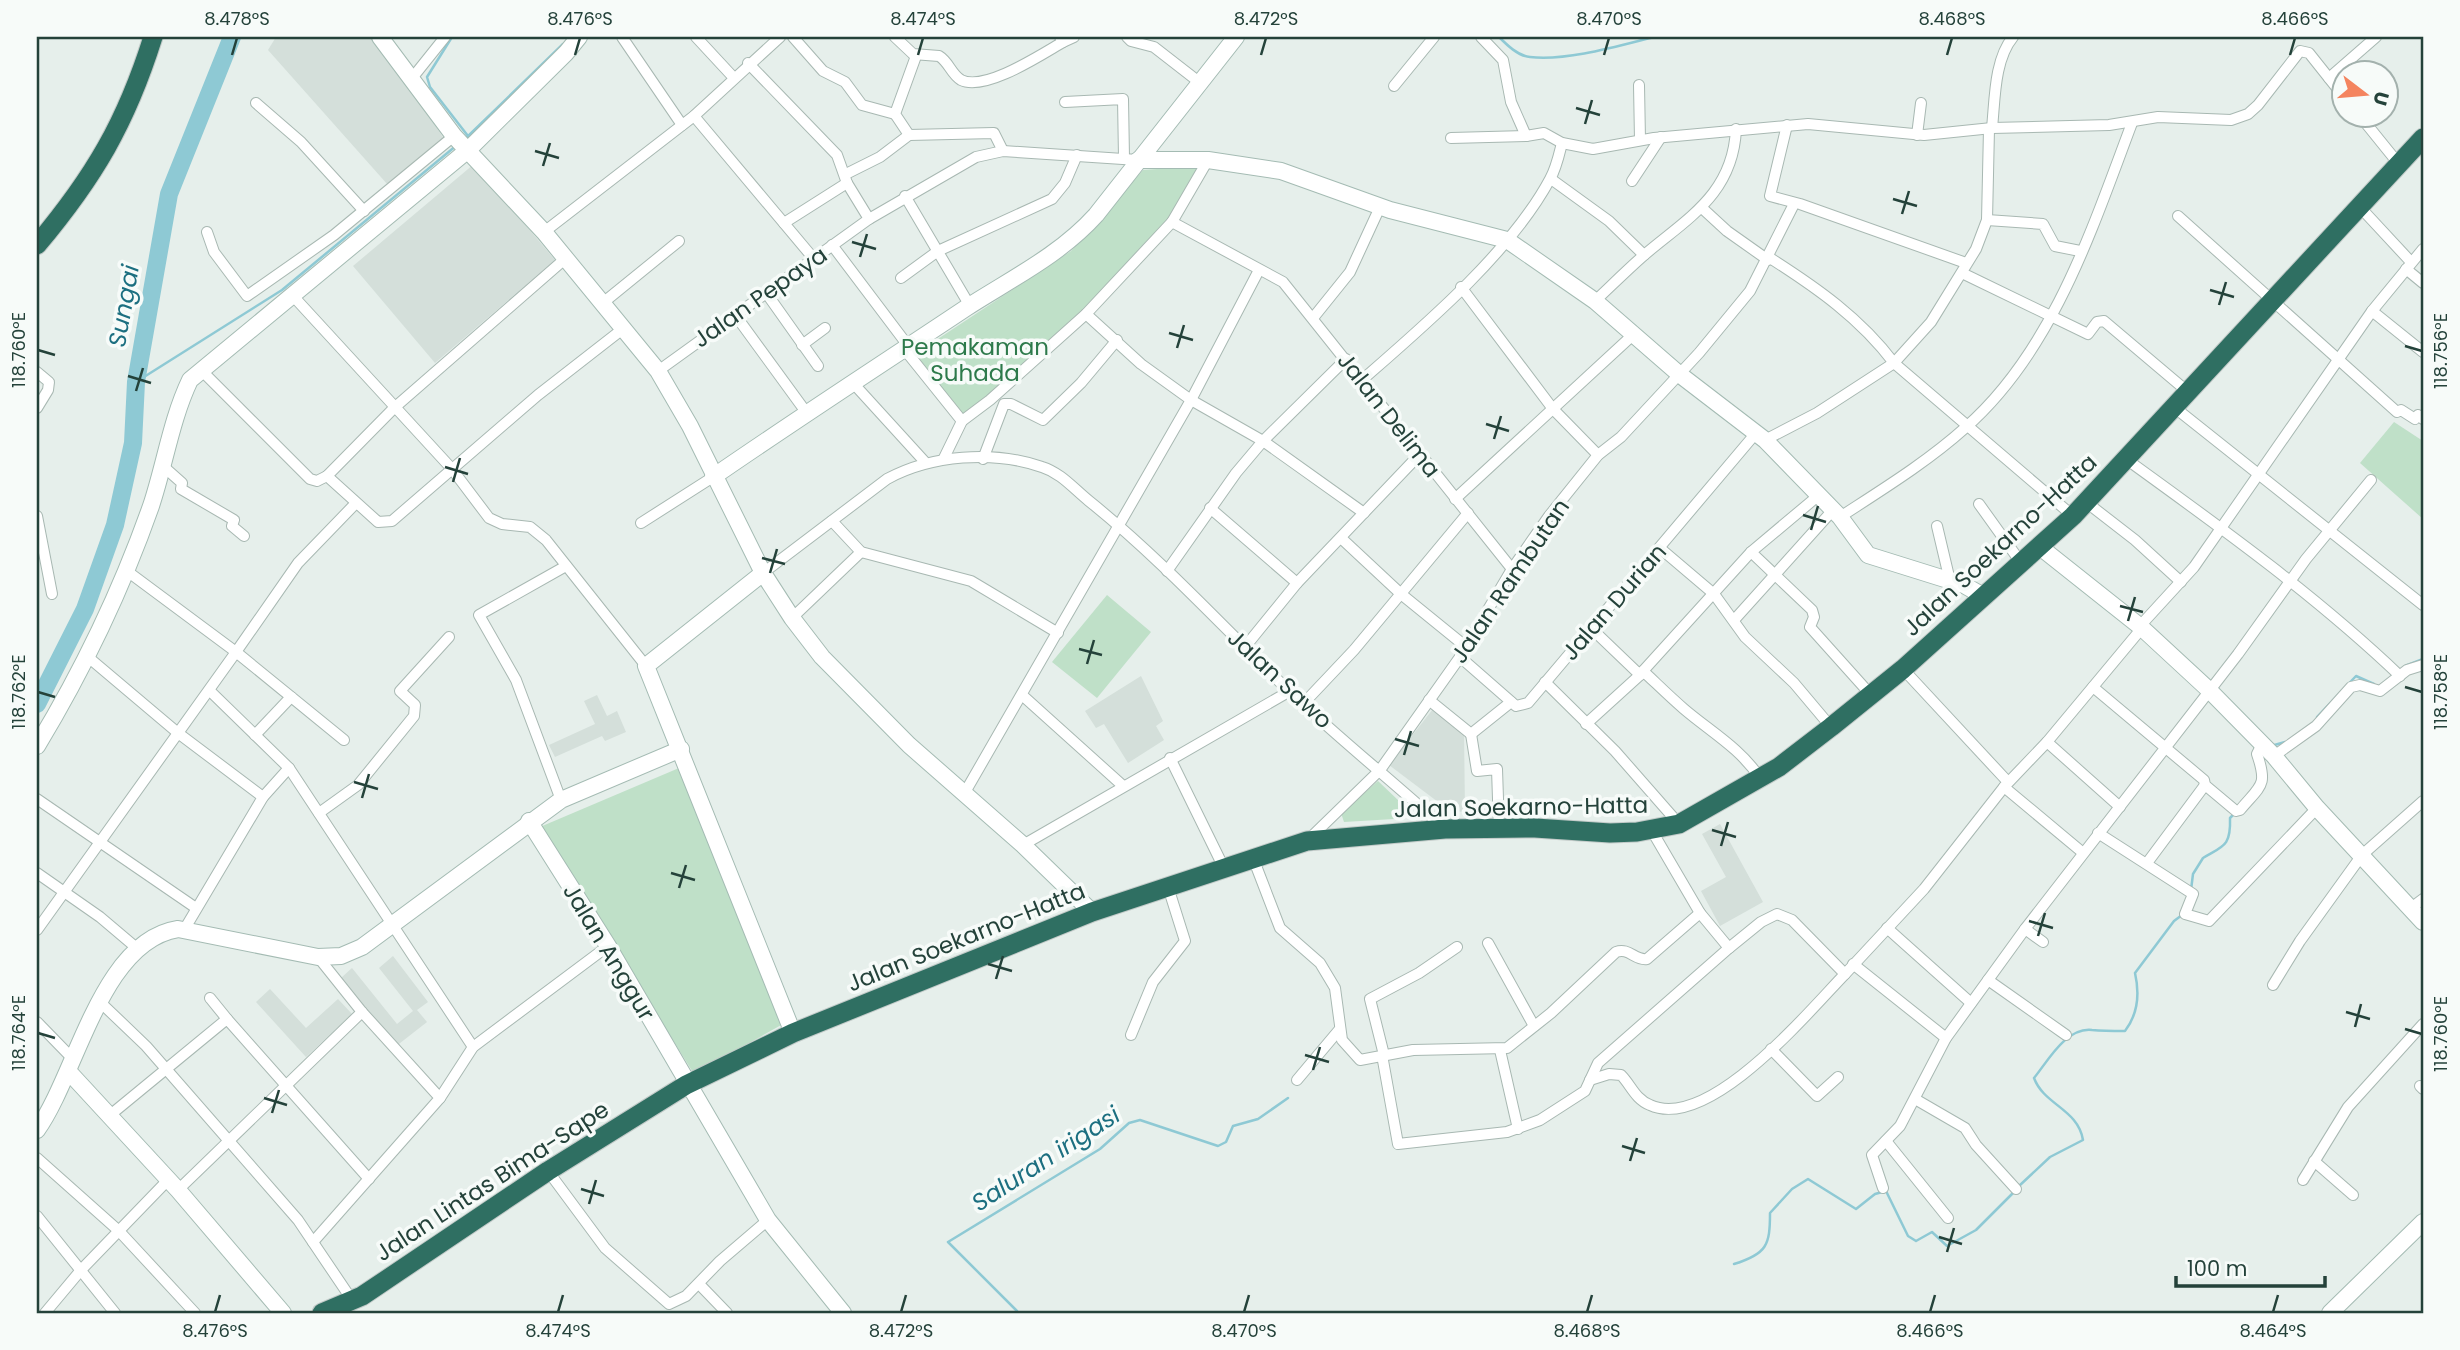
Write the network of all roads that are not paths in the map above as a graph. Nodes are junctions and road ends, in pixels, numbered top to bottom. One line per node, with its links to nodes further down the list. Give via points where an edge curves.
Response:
1 (153, 37): 69 (highway, via 114,136 90,178)
2 (380, 37): 20 (street)
3 (445, 37): 20 (street)
4 (579, 37): 43 (street, via 558,62)
5 (622, 37): 32 (street)
6 (696, 37): 21 (street)
7 (793, 37): 29 (street, via 822,71 845,82 862,105)
8 (895, 37): 18 (street)
9 (1074, 37): 17 (street)
10 (1127, 37): 23 (street, via 1154,47)
11 (1236, 37): 23 (street)
12 (1434, 37): 25 (street)
13 (1481, 37): 39 (street, via 1503,60 1511,102)
14 (2012, 37): 35 (street, via 1998,75)
15 (2376, 37): 22 (street)
16 (775, 38): 19 (street)
17 (1061, 39): 18 (street, via 1007,74 970,81 957,77 939,56)
18 (916, 56): 29 (street)
19 (748, 64): 21 (street); 51 (street, via 822,137 837,155)
20 (412, 77): 43 (street)
21 (734, 78): 30 (street)
22 (2329, 78): 31 (street, via 2309,53 2300,51 2269,93 2240,118 2158,117)
23 (1199, 82): 48 (street)
24 (1639, 85): 42 (street)
25 (1394, 86)
26 (1065, 102): 48 (street, via 1123,99)
27 (256, 103): 59 (street, via 301,142)
28 (1921, 103): 38 (street)
29 (895, 114): 37 (street)
30 (694, 116): 32 (street); 64 (street)
31 (2132, 123): 35 (street); 73 (street)
32 (682, 125): 66 (street)
33 (1787, 125): 34 (street); 38 (street, via 1834,125); 55 (street, via 1770,196)
34 (1736, 129): 40 (street); 58 (street, via 1730,160)
35 (1990, 129): 38 (street); 62 (street)
36 (2371, 130): 50 (street)
37 (909, 135): 46 (street, via 994,133); 51 (street)
38 (1917, 135)
39 (1526, 136): 41 (street); 44 (street, via 1544,133)
40 (1661, 137): 42 (street); 53 (street)
41 (1451, 138)
42 (1640, 140): 44 (street, via 1593,149)
43 (461, 143): 59 (street); 66 (street); 85 (street)
44 (1562, 143): 52 (street)
45 (2422, 143): 50 (highway, Jalan Soekarno-Hatta)
46 (1003, 151): 47 (street, Jalan Pepaya); 54 (street, Jalan Pepaya, via 976,157)
47 (1077, 155): 48 (street, Jalan Pepaya); 72 (street, via 1052,199)
48 (1131, 159): 49 (street); 89 (street, via 1084,227)
49 (1208, 160): 57 (street, via 1281,171); 63 (street)
50 (2398, 163): 56 (highway, Jalan Soekarno-Hatta)
51 (846, 178): 61 (street); 64 (street)
52 (1551, 178): 67 (street); 74 (street, via 1609,221)
53 (1632, 181)
54 (905, 196): 61 (street, Jalan Pepaya); 72 (street)
55 (1794, 204): 77 (street, Jalan Rambutan); 79 (street)
56 (2358, 206): 78 (street); 87 (highway, Jalan Soekarno-Hatta)
57 (1380, 207): 67 (street); 94 (street, via 1350,272)
58 (1702, 208): 74 (street); 77 (street)
59 (364, 211): 65 (street, via 247,296 214,253)
60 (2178, 216): 87 (street)
61 (869, 219): 70 (street, Jalan Pepaya)
62 (1987, 220): 73 (street, via 2043,224 2055,246); 79 (street)
63 (1172, 222): 80 (street, Jalan Delima); 91 (street)
64 (784, 223): 76 (street)
65 (207, 232)
66 (544, 232): 75 (street)
67 (1507, 240): 83 (street); 86 (street)
68 (679, 241): 88 (street)
69 (37, 245)
70 (832, 245): 76 (street, Jalan Pepaya); 100 (street)
71 (2423, 249): 78 (street)
72 (938, 251): 81 (street); 89 (street)
73 (2080, 251): 92 (street)
74 (1644, 255): 86 (street)
75 (566, 258): 88 (street); 116 (street)
76 (814, 259): 84 (street, Jalan Pepaya)
77 (1769, 259): 104 (street, via 1836,303 1876,339); 109 (street, Jalan Rambutan, via 1729,320)
78 (2409, 266): 82 (street); 90 (street)
79 (1964, 268): 92 (street); 104 (street, via 1931,323)
80 (1259, 270): 94 (street, Jalan Delima, via 1283,282); 113 (street)
81 (901, 278)
82 (2423, 283)
83 (1461, 287): 110 (street); 117 (street)
84 (767, 294): 93 (street, Jalan Pepaya); 99 (street)
85 (294, 297): 106 (street); 116 (street)
86 (1595, 301): 97 (street)
87 (2272, 301): 103 (street); 112 (highway, Jalan Soekarno-Hatta)
88 (604, 302): 95 (street)
89 (970, 306): 100 (street)
90 (2372, 311): 101 (street); 103 (street)
91 (1086, 314): 98 (street); 120 (street)
92 (2052, 314): 112 (street, via 2088,334 2100,320 2110,324); 121 (street, via 2017,370)
93 (736, 316): 107 (street, Jalan Pepaya); 118 (street)
94 (1313, 318): 102 (street, Jalan Delima)
95 (624, 328): 107 (street); 131 (street)
96 (825, 328): 99 (street)
97 (1635, 333): 109 (street); 117 (street)
98 (1117, 340): 113 (street, via 1141,364); 127 (street, via 1043,420 1004,404)
99 (803, 345): 105 (street)
100 (907, 348): 111 (street); 120 (street)
101 (2423, 352)
102 (1346, 359): 110 (street, Jalan Delima); 123 (street)
103 (2337, 361): 119 (street, via 2397,412); 132 (street)
104 (1894, 363): 121 (street); 122 (street, via 1817,413)
105 (818, 366)
106 (200, 369): 130 (street, via 181,398); 133 (street, via 310,479)
107 (657, 371): 134 (street)
108 (37, 372): 115 (street, via 49,382)
109 (1679, 374): 122 (street); 125 (street, Jalan Rambutan)
110 (1362, 380): 124 (street, Jalan Delima)
111 (853, 383): 118 (street); 129 (street)
112 (2188, 391): 114 (highway, Jalan Soekarno-Hatta)
113 (1191, 400): 123 (street); 148 (street)
114 (2174, 407): 128 (highway, Jalan Soekarno-Hatta); 132 (street)
115 (37, 408)
116 (394, 408): 131 (street); 133 (street)
117 (1553, 409): 125 (street); 137 (street)
118 (806, 412): 134 (street)
119 (2423, 419)
120 (962, 421): 126 (street)
121 (1968, 426): 141 (street); 144 (street, via 1921,465)
122 (1760, 437): 136 (street); 155 (street, Jalan Durian)
123 (1263, 441): 140 (street); 142 (street)
124 (1420, 454): 137 (street, Jalan Delima); 142 (street)
125 (1598, 456): 160 (street, Jalan Rambutan)
126 (944, 458): 127 (street, Jalan Sawo); 129 (street, Jalan Sawo)
127 (983, 459): 148 (street, Jalan Sawo, via 1021,462 1060,475)
128 (2126, 459): 141 (highway, Jalan Soekarno-Hatta); 150 (street)
129 (925, 462): 146 (street, Jalan Sawo, via 887,479)
130 (164, 467): 152 (street, via 182,483 181,489 234,520 232,526); 161 (street)
131 (453, 469): 138 (street, via 392,521 378,522); 159 (street, via 489,518 537,530)
132 (2259, 473): 150 (street); 151 (street)
133 (327, 476): 138 (street)
134 (713, 477): 147 (street); 163 (street)
135 (2371, 480): 151 (street)
136 (1819, 495): 144 (street); 157 (street)
137 (1455, 499): 143 (street, Jalan Delima)
138 (356, 503): 182 (street, via 298,563)
139 (1979, 504): 158 (street)
140 (1210, 508): 162 (street); 168 (street)
141 (2080, 509): 154 (highway, Jalan Soekarno-Hatta); 167 (street, via 2135,540)
142 (1364, 513): 153 (street)
143 (1468, 513): 160 (street, Jalan Delima); 170 (street)
144 (1837, 513): 164 (street); 165 (street, via 1868,555)
145 (37, 516): 169 (street)
146 (831, 522): 156 (street); 163 (street, Jalan Sawo)
147 (641, 523)
148 (1119, 525): 162 (street, Jalan Sawo); 178 (street)
149 (1937, 526): 165 (street)
150 (2223, 528): 166 (street); 167 (street)
151 (2330, 530): 166 (street); 173 (street)
152 (244, 536)
153 (1341, 538): 168 (street); 170 (street)
154 (2040, 547): 158 (highway, Jalan Soekarno-Hatta); 176 (street)
155 (1661, 549): 171 (street); 177 (street, Jalan Durian)
156 (861, 552): 174 (street); 178 (street, via 971,581)
157 (1751, 552): 164 (street); 171 (street)
158 (2022, 564): 172 (highway, Jalan Soekarno-Hatta)
159 (566, 566): 186 (street); 222 (street, via 479,615 516,680)
160 (1512, 569): 180 (street, Jalan Rambutan)
161 (127, 570): 182 (street); 183 (street)
162 (1167, 571): 181 (street, Jalan Sawo)
163 (764, 573): 174 (street); 186 (street)
164 (1776, 575): 175 (street); 196 (street, via 1812,610 1810,627)
165 (1950, 581): 172 (street)
166 (2290, 581): 189 (street); 192 (street)
167 (2181, 582): 176 (street)
168 (1297, 583): 181 (street)
169 (52, 594)
170 (1401, 594): 180 (street); 200 (street)
171 (1714, 594): 175 (street); 188 (street)
172 (1985, 597): 187 (highway, Jalan Soekarno-Hatta)
173 (2423, 605)
174 (792, 618): 219 (street, via 832,667)
175 (1735, 619): 202 (street, via 1745,637 1794,683)
176 (2141, 627): 191 (street); 192 (street)
177 (1592, 629): 188 (street); 190 (street, Jalan Durian)
178 (1058, 633): 195 (street)
179 (449, 637): 227 (street, via 400,691 415,705 414,716 358,785)
180 (1465, 646): 184 (street, Jalan Rambutan)
181 (1245, 647): 194 (street, Jalan Sawo)
182 (236, 652): 193 (street); 197 (street)
183 (88, 657): 203 (street); 208 (street)
184 (1460, 657): 198 (street, Jalan Rambutan); 199 (street)
185 (2423, 665): 189 (street)
186 (646, 667): 210 (street)
187 (1903, 669): 196 (highway, Jalan Soekarno-Hatta); 216 (street)
188 (1642, 673): 201 (street); 215 (street, via 1748,759)
189 (2400, 676): 211 (street, via 2380,691 2351,687 2316,726)
190 (1545, 682): 199 (street, Jalan Durian, via 1525,705); 201 (street)
191 (2093, 687): 207 (street); 209 (street)
192 (2208, 689): 209 (street); 211 (street)
193 (210, 691): 203 (street); 205 (street)
194 (1290, 691): 200 (street, Jalan Sawo); 212 (street)
195 (1022, 695): 217 (street); 219 (street)
196 (1871, 695): 202 (highway, Jalan Soekarno-Hatta)
197 (290, 697): 205 (street); 206 (street)
198 (1429, 700): 204 (street); 214 (street, Jalan Rambutan)
199 (1511, 702): 204 (street)
200 (1303, 704): 214 (street, Jalan Sawo)
201 (1586, 724): 230 (street)
202 (1831, 727): 215 (highway, Jalan Soekarno-Hatta)
203 (178, 733): 220 (street); 236 (street)
204 (1471, 734): 232 (street, via 1477,771 1497,769)
205 (255, 735): 213 (street)
206 (344, 740)
207 (2047, 742): 216 (street); 224 (street)
208 (37, 746)
209 (2164, 748): 218 (street); 224 (street)
210 (681, 749): 222 (street); 276 (street)
211 (2267, 749): 218 (street, via 2257,754 2264,769 2262,782 2240,810); 225 (street)
212 (1170, 758): 217 (street); 242 (street)
213 (289, 768): 220 (street); 227 (street)
214 (1380, 770): 231 (street, Jalan Sawo); 235 (street, Jalan Rambutan)
215 (1760, 778): 230 (highway, Jalan Soekarno-Hatta)
216 (2006, 784): 238 (street); 252 (street, via 1924,889)
217 (1122, 785): 237 (street)
218 (2205, 785): 241 (street)
219 (964, 794): 237 (street)
220 (263, 797): 247 (street)
221 (37, 799): 236 (street)
222 (561, 800): 229 (street)
223 (2423, 801): 226 (street)
224 (2120, 807): 234 (street)
225 (2316, 808): 239 (street); 241 (street, via 2209,921 2185,914 2191,893)
226 (2414, 810): 228 (street); 239 (street)
227 (319, 813): 251 (street)
228 (2423, 820)
229 (528, 821): 251 (street); 258 (street, Jalan Anggur)
230 (1679, 824): 233 (highway, Jalan Soekarno-Hatta)
231 (1445, 829): 232 (highway, Jalan Soekarno-Hatta); 235 (highway, Jalan Soekarno-Hatta)
232 (1499, 829): 233 (highway, Jalan Soekarno-Hatta)
233 (1652, 831): 249 (street)
234 (2098, 834): 238 (street); 241 (street)
235 (1307, 841): 240 (highway, Jalan Soekarno-Hatta)
236 (98, 842): 245 (street); 247 (street)
237 (1023, 845): 248 (street)
238 (2082, 852): 253 (street)
239 (2362, 855): 246 (street); 266 (street)
240 (1253, 858): 242 (highway, Jalan Soekarno-Hatta); 275 (street, via 1280,928 1320,963 1335,988)
241 (2147, 863)
242 (1224, 868): 244 (highway, Jalan Soekarno-Hatta)
243 (37, 873): 245 (street)
244 (1168, 887): 248 (highway, Jalan Soekarno-Hatta); 277 (street, via 1185,941 1153,982)
245 (65, 892): 254 (street); 261 (street)
246 (2417, 904): 250 (street)
247 (196, 908): 255 (street)
248 (1092, 912): 276 (highway, Jalan Soekarno-Hatta)
249 (1700, 913): 260 (street); 274 (street, via 1647,959 1616,952)
250 (2423, 922)
251 (393, 925): 262 (street, via 341,956); 280 (street)
252 (1887, 928): 263 (street); 269 (street)
253 (2025, 929): 256 (street); 265 (street)
254 (37, 930)
255 (184, 930): 261 (street, via 160,932); 262 (street)
256 (2043, 942)
257 (1488, 943): 274 (street)
258 (608, 946): 280 (street); 290 (street, Jalan Anggur)
259 (1457, 947): 283 (street, via 1370,999)
260 (1729, 948): 264 (street, via 1777,914 1792,920); 288 (street, via 1598,1063)
261 (139, 950): 268 (street, via 116,974)
262 (318, 957): 270 (street)
263 (1853, 964): 264 (street); 279 (street)
264 (1845, 974): 281 (street)
265 (1988, 980): 269 (street); 278 (street)
266 (2273, 985)
267 (210, 998): 271 (street)
268 (99, 1002): 284 (street); 285 (street)
269 (1971, 1003): 279 (street)
270 (362, 1012): 289 (street); 291 (street)
271 (227, 1019): 285 (street); 289 (street)
272 (37, 1022): 284 (street)
273 (2423, 1024): 299 (street, via 2348,1107)
274 (1534, 1026): 282 (street)
275 (1339, 1030): 283 (street, via 1355,1058); 287 (street)
276 (793, 1033): 290 (highway, Jalan Soekarno-Hatta)
277 (1131, 1035)
278 (2066, 1035)
279 (1946, 1038): 292 (street)
280 (473, 1047): 291 (street)
281 (1771, 1049): 286 (street, via 1816,1096); 288 (street, via 1717,1094 1676,1107 1644,1103 1621,1075)
282 (1500, 1050): 283 (street, via 1440,1048); 294 (street)
283 (1383, 1055): 294 (street, via 1396,1142)
284 (71, 1065): 293 (street); 295 (street)
285 (164, 1068): 293 (street); 296 (street)
286 (1838, 1077)
287 (1297, 1080)
288 (1590, 1080): 294 (street, via 1577,1097)
289 (285, 1084): 296 (street); 301 (street)
290 (686, 1085): 300 (highway, Jalan Lintas Bima-Sape); 309 (street, Jalan Anggur)
291 (440, 1098): 301 (street)
292 (1915, 1099): 297 (street); 305 (street, via 1965,1128)
293 (109, 1116): 303 (street)
294 (1518, 1129)
295 (37, 1130)
296 (229, 1141): 303 (street); 312 (street)
297 (1886, 1141): 304 (street, via 1872,1155); 308 (street)
298 (37, 1158): 311 (street)
299 (2315, 1161): 302 (street); 306 (street)
300 (548, 1171): 314 (street, via 605,1248 665,1303 677,1302); 315 (highway, Jalan Lintas Bima-Sape)
301 (369, 1178): 312 (street)
302 (2303, 1180)
303 (173, 1185): 311 (street); 319 (street)
304 (1882, 1188)
305 (2016, 1189)
306 (2353, 1195)
307 (37, 1216): 313 (street)
308 (1948, 1218)
309 (768, 1220): 314 (street); 322 (street, Jalan Anggur)
310 (2423, 1222): 323 (street)
311 (119, 1231): 313 (street); 318 (street)
312 (313, 1242): 315 (street)
313 (81, 1270): 316 (street); 317 (street)
314 (699, 1284): 321 (street)
315 (352, 1300): 320 (highway, Jalan Lintas Bima-Sape)
316 (44, 1313)
317 (115, 1313)
318 (195, 1313)
319 (284, 1313)
320 (321, 1313)
321 (727, 1313)
322 (843, 1313)
323 (2330, 1313)

